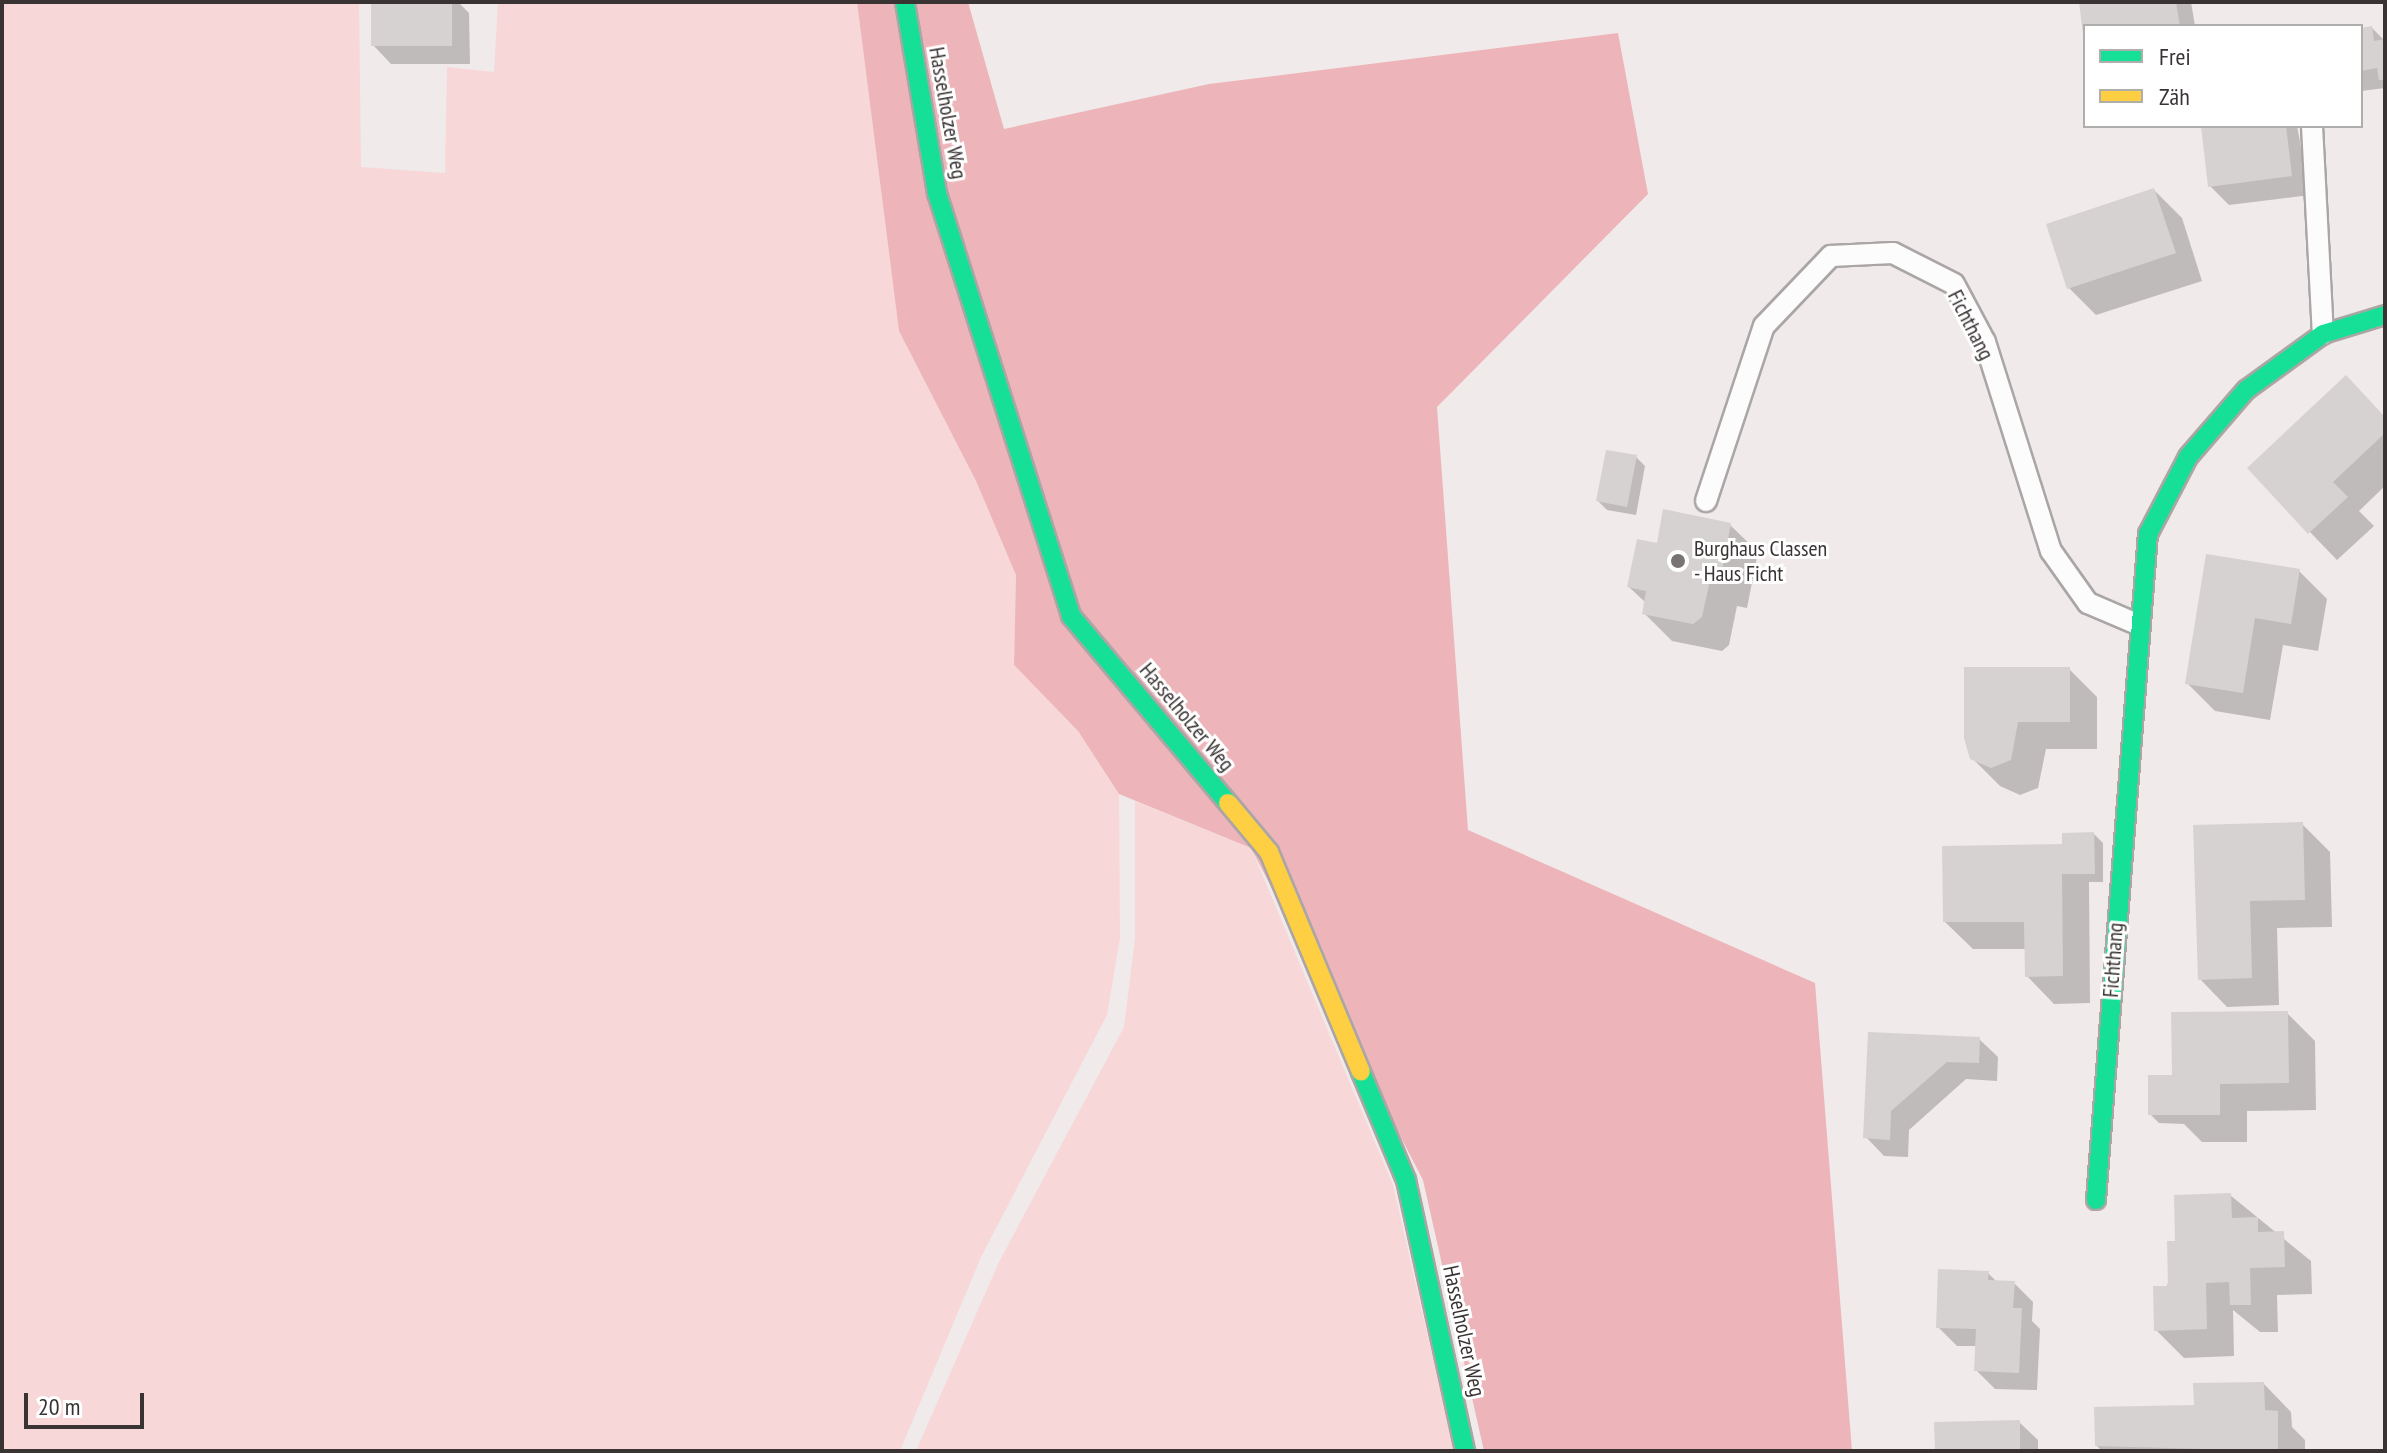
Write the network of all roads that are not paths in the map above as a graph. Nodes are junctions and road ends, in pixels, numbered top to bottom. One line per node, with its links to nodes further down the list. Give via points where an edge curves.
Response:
1 (905, 2): 8 (street, Hasselholzer Weg, via 937,193 1071,616 1269,852 1406,1180)
2 (2312, 128): 4 (lane)
3 (2385, 315): 4 (street, Fichthang)
4 (2323, 334): 6 (street, Fichthang, via 2246,390 2188,457 2148,534)
5 (1706, 501): 6 (lane, Fichthang, via 1764,326 1831,256 1893,253 1954,284 1985,342 2051,551 2088,603)
6 (2137, 624): 7 (street, Fichthang)
7 (2096, 1200)
8 (1465, 1451)

